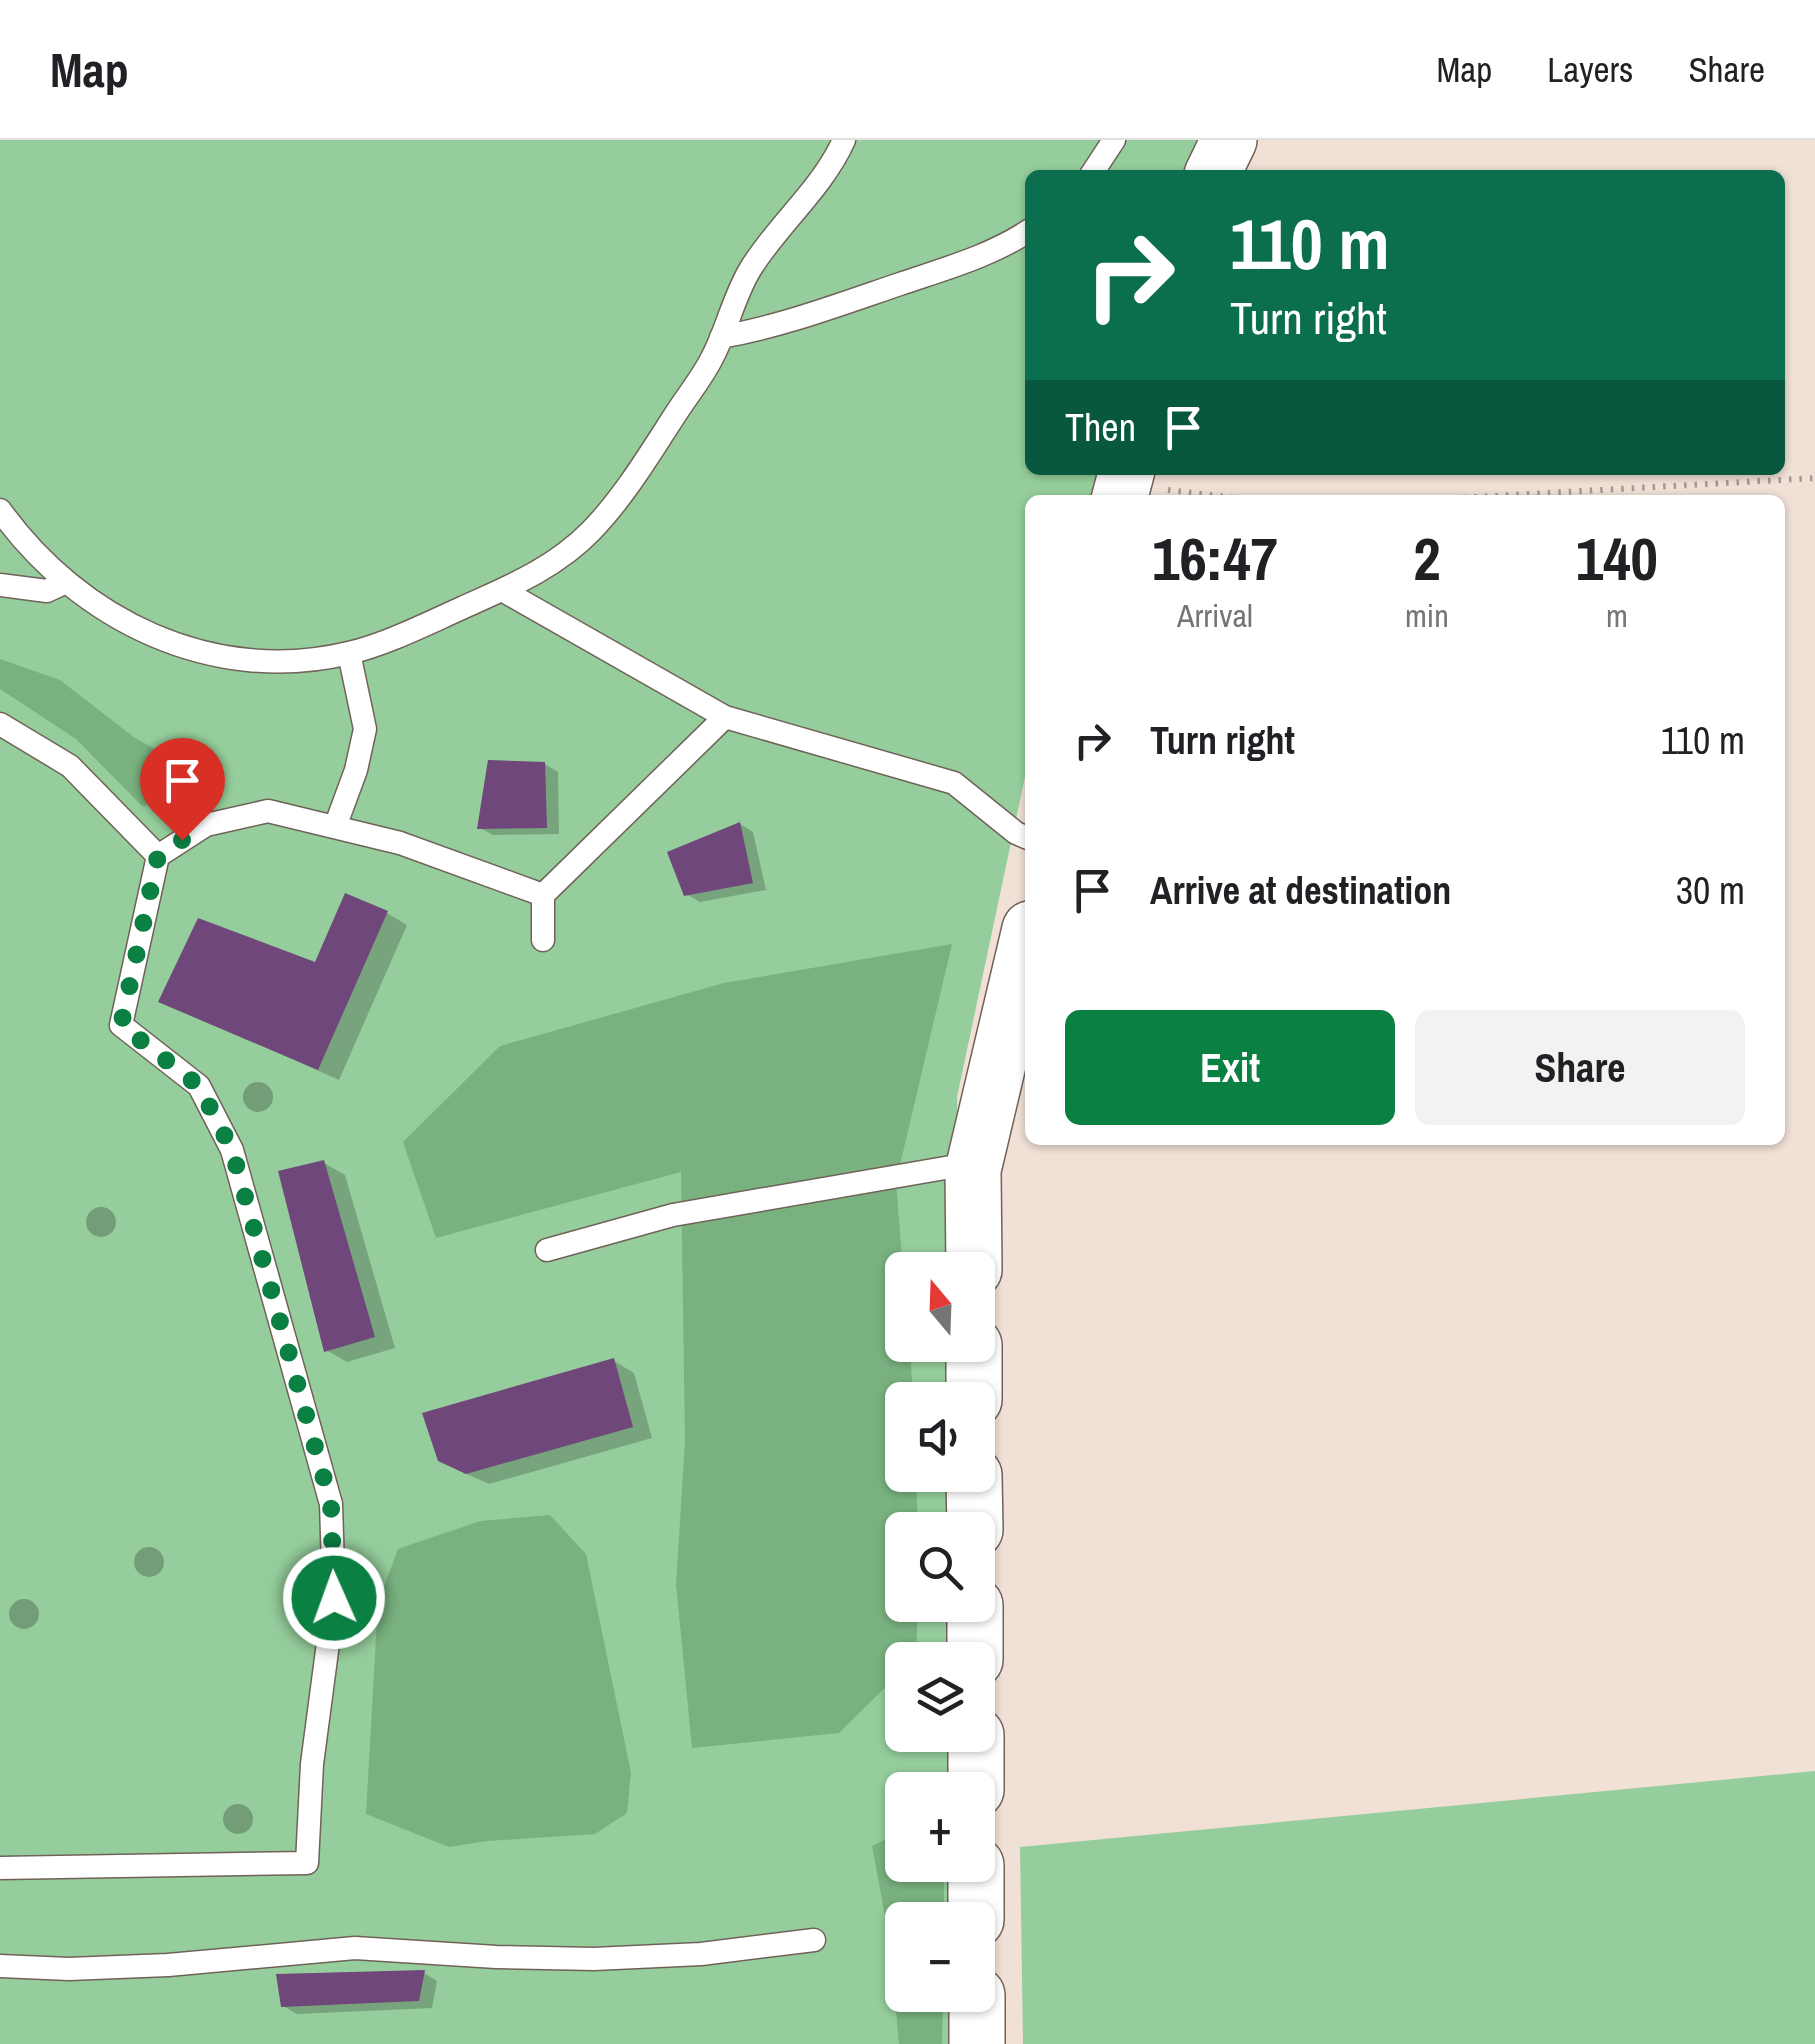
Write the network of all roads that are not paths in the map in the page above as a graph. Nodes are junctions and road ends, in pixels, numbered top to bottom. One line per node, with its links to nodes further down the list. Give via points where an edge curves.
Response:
1 (844, 140): 7 (lane, via 750,270)
2 (1114, 140): 4 (lane)
3 (1229, 140): 5 (street)
4 (1094, 170)
5 (1214, 170)
6 (1025, 232): 7 (lane, via 960,264 764,330)
7 (721, 336): 11 (lane, via 620,498 549,568)
8 (0, 510): 9 (lane)
9 (64, 583): 10 (lane, via 47,591); 12 (lane, via 161,640 205,654 254,660)
10 (0, 585)
11 (502, 590): 12 (lane); 13 (lane)
12 (349, 653): 15 (lane, via 365,729)
13 (725, 718): 16 (lane, via 954,783); 18 (lane)
14 (0, 724): 17 (lane, via 70,766)
15 (335, 828): 17 (lane, via 268,811 206,824); 18 (lane, via 400,843)
16 (1025, 836)
17 (158, 856): 24 (lane, via 121,1025 199,1086 232,1150 331,1504 334,1598 312,1764 307,1863)
18 (543, 895): 19 (lane)
19 (543, 940)
20 (1025, 950): 21 (street)
21 (974, 1163): 22 (lane, via 673,1215); 23 (street)
22 (547, 1250)
23 (974, 1252)
24 (0, 1868)
25 (814, 1940): 26 (lane, via 594,1959 355,1948 168,1965)
26 (0, 1966)
27 (977, 2012): 28 (street)
28 (977, 2044)

